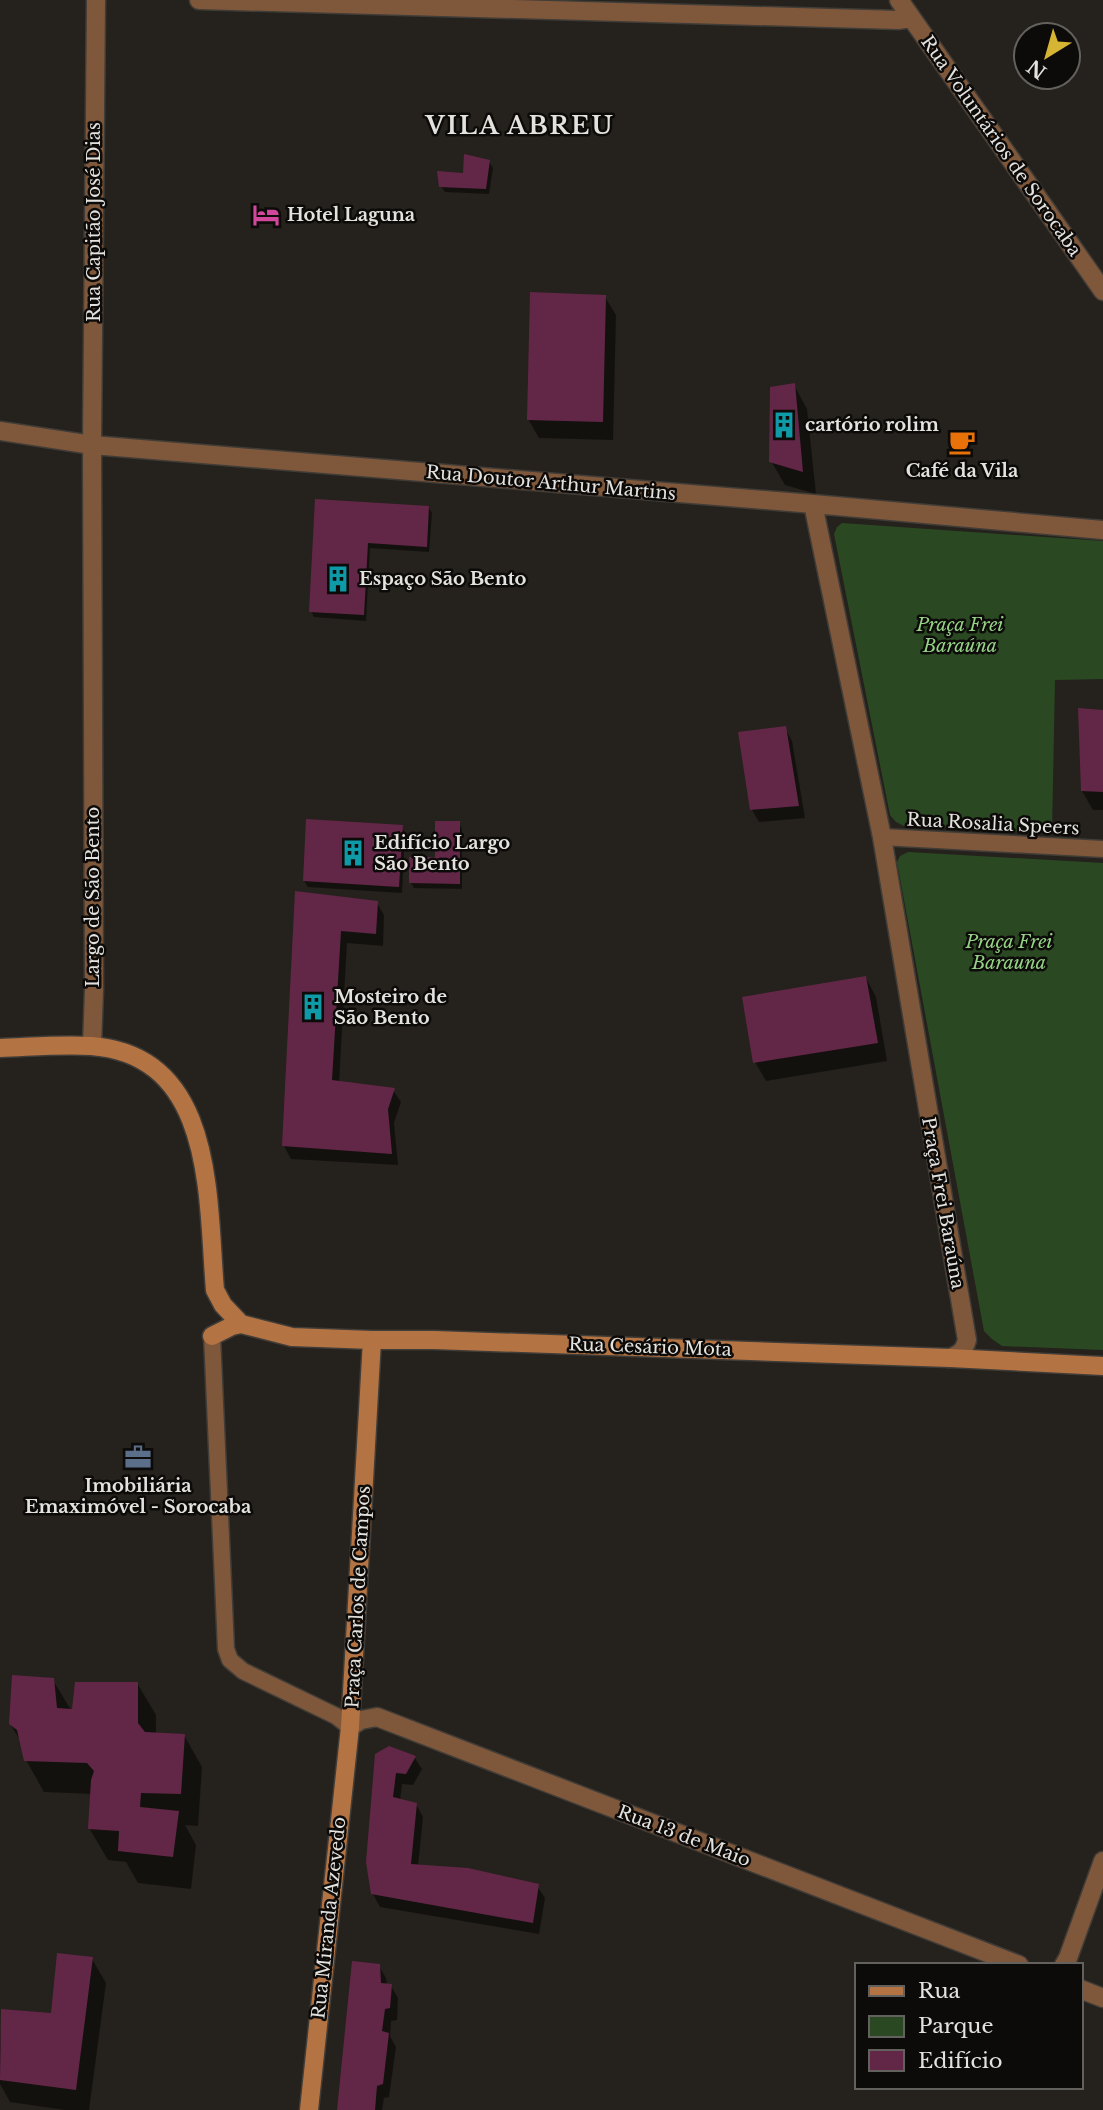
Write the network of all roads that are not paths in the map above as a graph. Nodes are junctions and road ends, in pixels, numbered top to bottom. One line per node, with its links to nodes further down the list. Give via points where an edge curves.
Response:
1 (96, 0): 7 (street, Rua Capitão José Dias)
2 (199, 0): 4 (street)
3 (899, 0): 4 (street, Rua Voluntários de Sorocaba)
4 (911, 18): 5 (street, Rua Voluntários de Sorocaba)
5 (1103, 291)
6 (0, 431): 7 (street, Rua Doutor Arthur Martins)
7 (92, 445): 8 (street, Rua Doutor Arthur Martins); 12 (street, Largo de São Bento)
8 (813, 504): 9 (street, Rua Doutor Arthur Martins); 10 (street, Praça Frei Baraúna)
9 (1103, 530)
10 (881, 837): 11 (lane, Rua Rosalia Speers); 17 (street, Praça Frei Baraúna, via 967,1340 960,1354)
11 (1103, 849)
12 (92, 1046): 13 (main road); 14 (main road, via 149,1065 180,1096 203,1158 215,1290)
13 (0, 1048)
14 (241, 1324): 15 (main road); 16 (main road, Rua Cesário Mota, via 292,1337)
15 (212, 1336): 19 (lane, Praça Carlos de Campos, via 226,1649 230,1660 243,1671 337,1716)
16 (372, 1340): 17 (main road, Rua Cesário Mota); 19 (main road, Praça Carlos de Campos)
17 (950, 1358): 18 (main road, Rua Cesário Mota)
18 (1103, 1366)
19 (350, 1727): 21 (street, Rua 13 de Maio, via 377,1717); 25 (main road, Rua Miranda Azevedo)
20 (1103, 1861): 22 (street)
21 (1013, 1963)
22 (1065, 1963)
23 (1082, 1990): 24 (street)
24 (1103, 1998)
25 (309, 2110)

